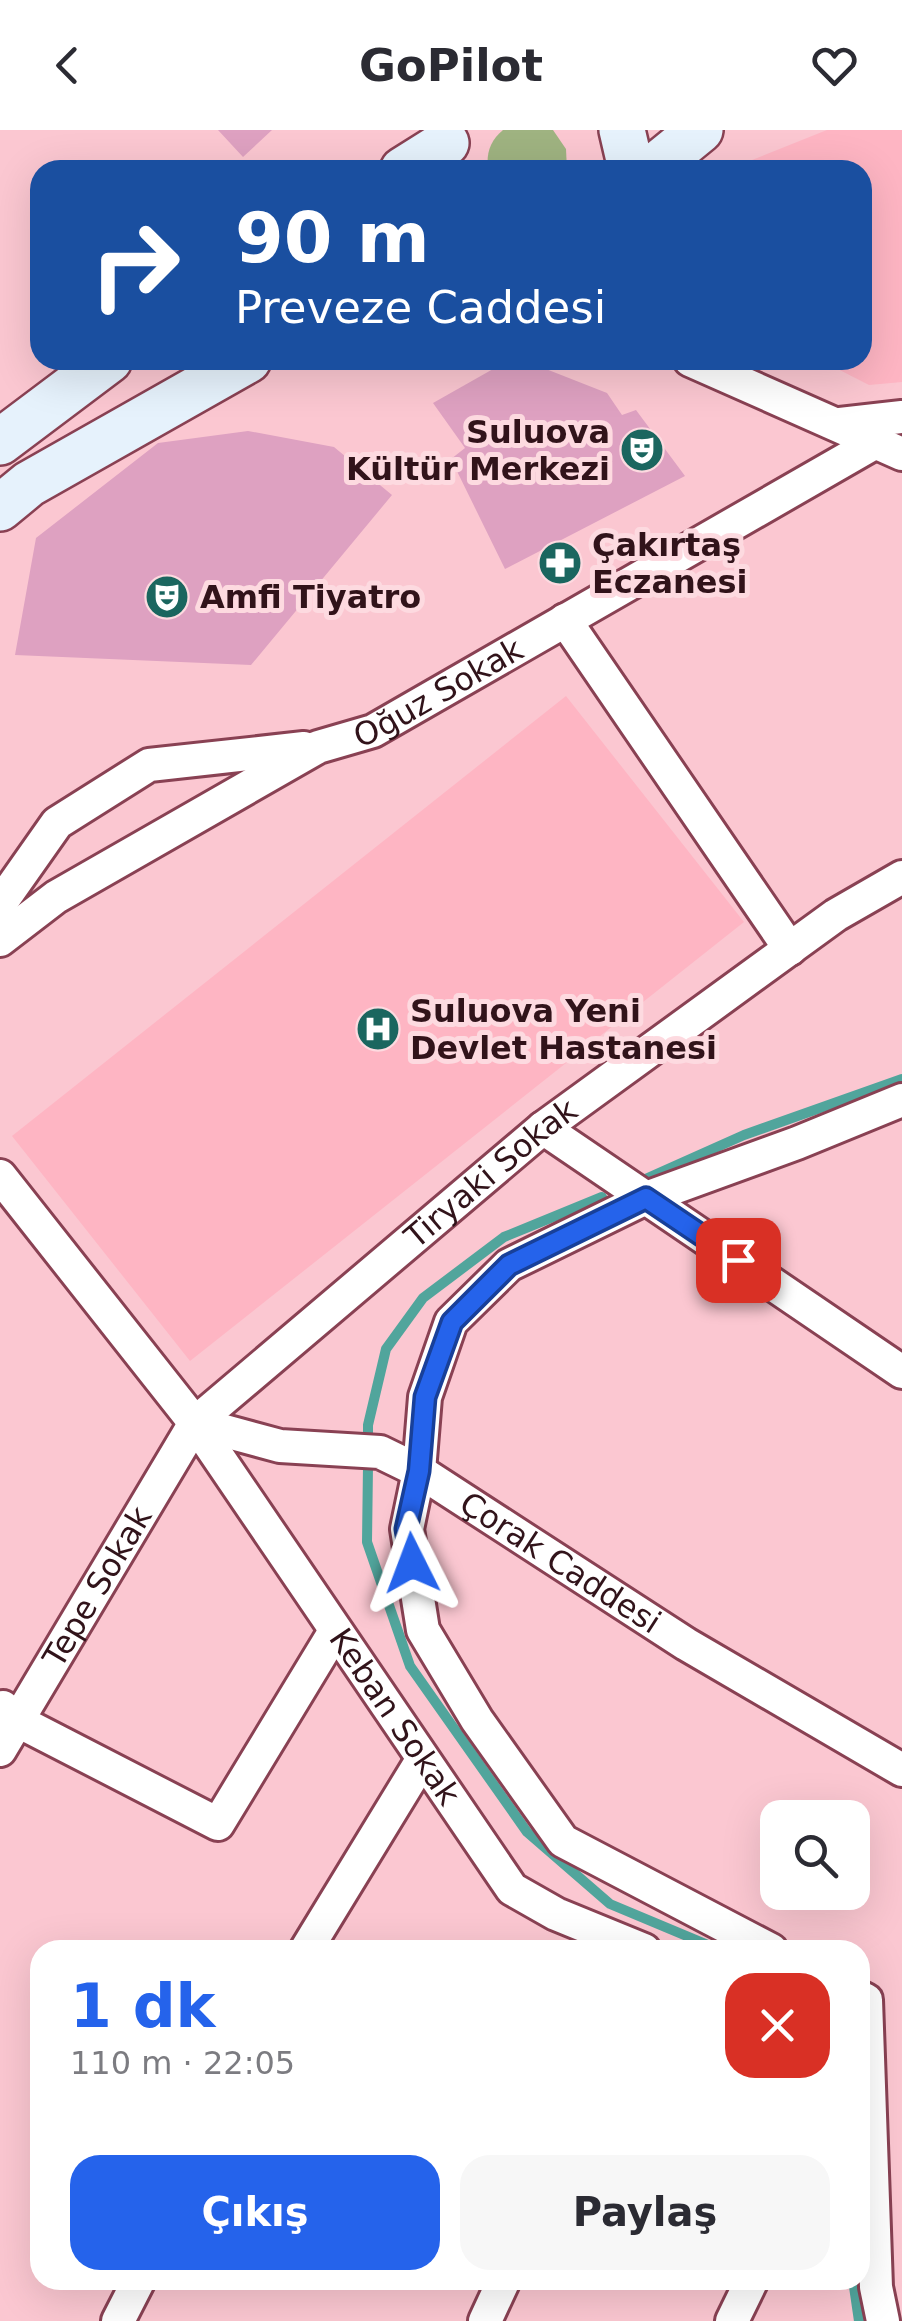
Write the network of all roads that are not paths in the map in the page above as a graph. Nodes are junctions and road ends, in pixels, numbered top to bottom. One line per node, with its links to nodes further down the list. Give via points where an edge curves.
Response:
1 (622, 130): 5 (main road)
2 (700, 130): 6 (main road)
3 (447, 148): 4 (main road)
4 (423, 160)
5 (629, 160)
6 (663, 160)
7 (95, 370): 12 (main road)
8 (230, 370): 14 (main road, via 30,484)
9 (734, 371): 11 (street)
10 (902, 417): 11 (street)
11 (836, 424): 13 (street)
12 (0, 442)
13 (889, 448): 15 (street, Oğuz Sokak)
14 (0, 508)
15 (565, 620): 16 (street, Oğuz Sokak, via 373,731); 20 (street)
16 (318, 747): 18 (street, via 149,766 57,823); 19 (street, Oğuz Sokak, via 56,897)
17 (902, 877): 20 (street, Tiryaki Sokak)
18 (0, 904)
19 (0, 940)
20 (790, 948): 22 (street, Tiryaki Sokak)
21 (902, 1100): 24 (street)
22 (543, 1128): 24 (street); 26 (street, Tiryaki Sokak)
23 (0, 1176): 26 (street, Keban Sokak)
24 (646, 1198): 25 (street); 27 (street, via 509,1265 452,1322 425,1397)
25 (902, 1372)
26 (195, 1424): 27 (street, Çorak Caddesi, via 280,1446 380,1452); 28 (street, Keban Sokak); 29 (street, Tepe Sokak)
27 (419, 1471): 32 (street, Çorak Caddesi, via 686,1644); 35 (street, via 406,1529 423,1630 477,1720 563,1841)
28 (335, 1631): 29 (street, via 218,1824); 31 (street, Keban Sokak)
29 (8, 1712): 30 (street, Tepe Sokak)
30 (0, 1750)
31 (422, 1760): 33 (street); 34 (street, Keban Sokak, via 512,1889)
32 (902, 1770)
33 (312, 1940)
34 (620, 1940)
35 (752, 1940)
36 (870, 2115): 43 (street)
37 (134, 2290): 40 (street)
38 (500, 2290): 41 (street)
39 (747, 2290): 42 (street)
40 (118, 2321)
41 (486, 2321)
42 (732, 2321)
43 (883, 2321)

